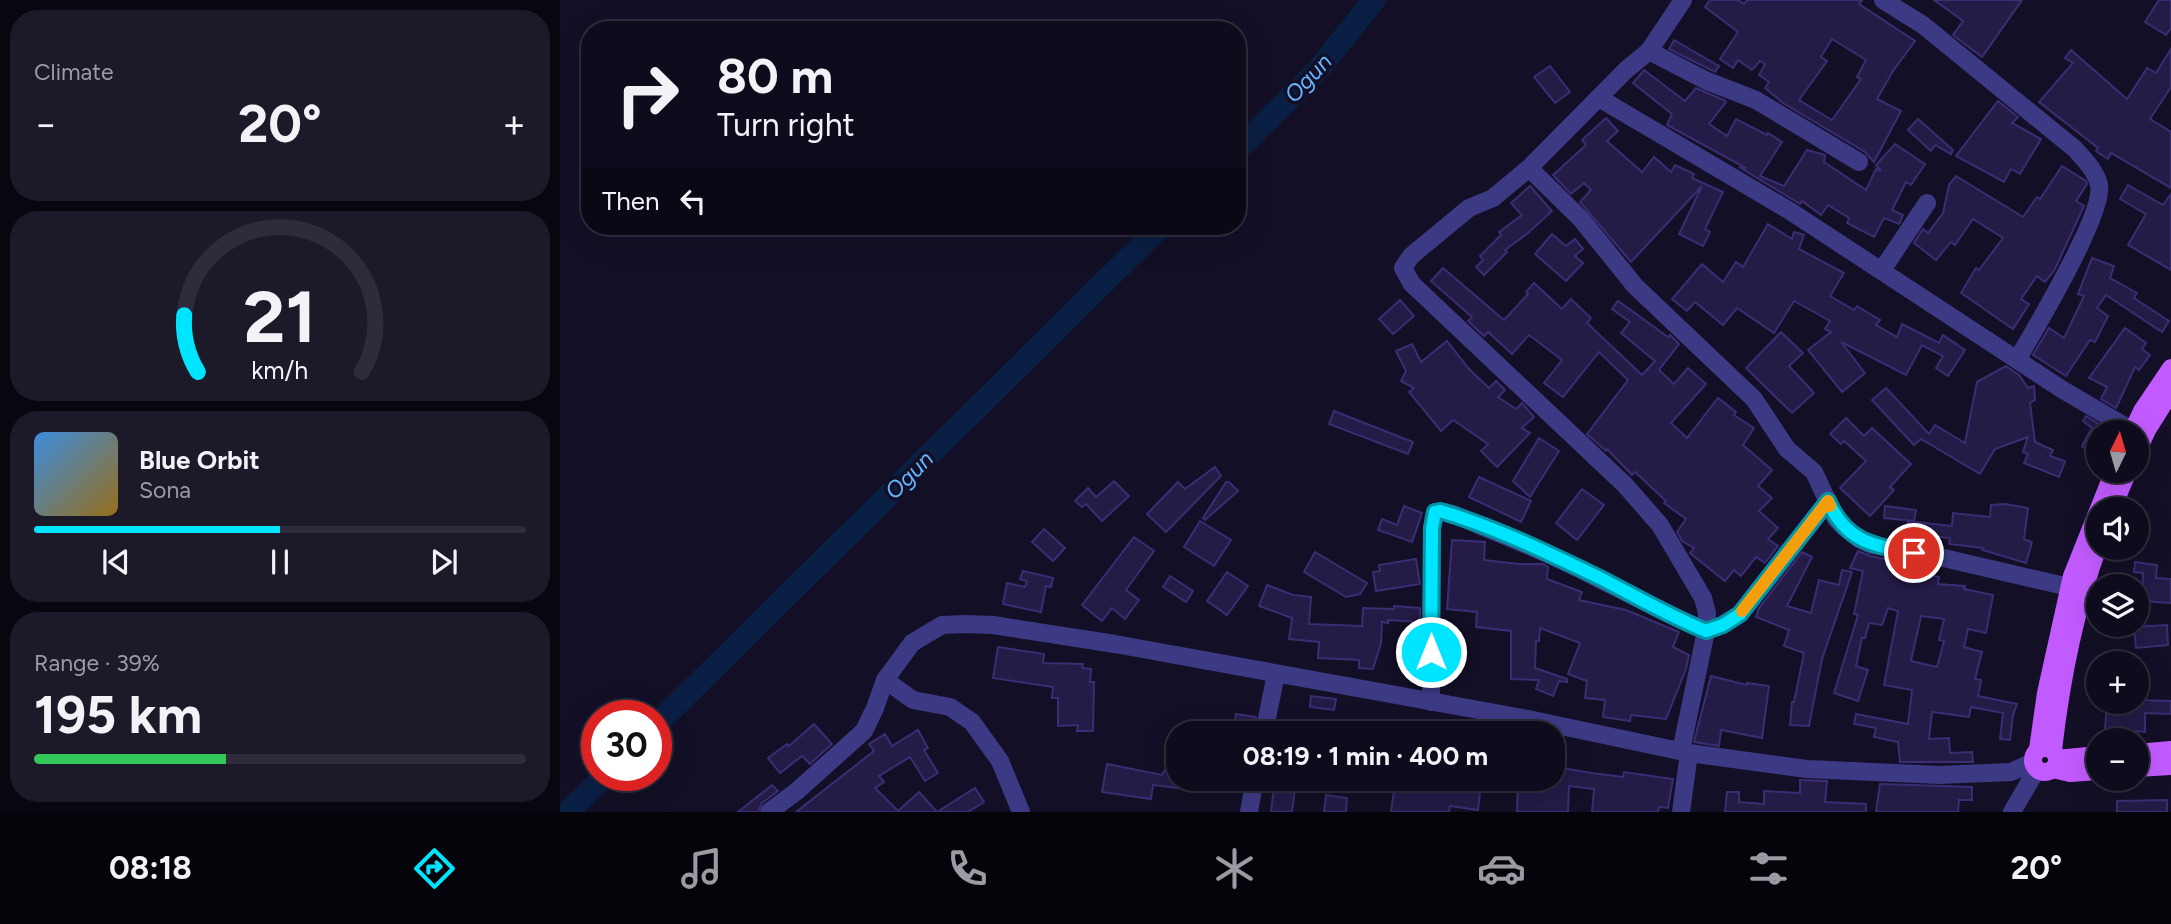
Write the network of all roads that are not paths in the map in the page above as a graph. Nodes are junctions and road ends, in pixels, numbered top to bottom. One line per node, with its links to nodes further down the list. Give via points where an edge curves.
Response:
1 (1683, 0): 3 (street)
2 (1882, 0): 9 (street, via 1923,25 2076,149 2099,185 2098,200 2071,263)
3 (1649, 51): 4 (street); 5 (street, via 1756,100)
4 (1599, 98): 6 (street); 8 (street)
5 (1859, 162)
6 (1529, 168): 16 (street, via 1581,219 1635,286 1754,399 1787,449 1814,472); 19 (street, via 1493,198 1469,208 1411,256 1403,268 1405,275 1646,508 1703,598)
7 (1927, 202): 8 (street)
8 (1882, 270): 9 (street)
9 (2017, 360): 12 (street)
10 (2171, 368): 13 (main road)
11 (2171, 392): 14 (main road)
12 (2114, 420)
13 (2138, 420)
14 (2149, 427)
15 (2109, 483): 18 (main road)
16 (1828, 501): 18 (street, via 1836,519 1872,545); 19 (street, via 1740,614)
17 (2094, 560): 28 (main road, via 2074,620)
18 (2069, 587): 28 (main road, via 2046,693)
19 (1706, 631): 22 (street, via 1517,540 1452,514 1435,512); 25 (street)
20 (1276, 674): 21 (street, via 1101,642 965,624 942,625 926,633 912,643); 22 (street); 23 (street)
21 (885, 680): 33 (street, via 864,731); 34 (street, via 913,699 950,707 972,722 1000,761)
22 (1431, 702): 25 (street)
23 (1266, 721)
24 (2171, 750): 26 (main road)
25 (1685, 752): 28 (street, via 1807,769 1939,775 2011,772); 36 (street)
26 (2149, 752)
27 (2086, 756): 28 (main road)
28 (2045, 760): 31 (main road, via 2070,773); 37 (street)
29 (2171, 766): 30 (main road)
30 (2149, 767)
31 (2086, 772)
32 (1253, 791): 35 (street)
33 (769, 812)
34 (1021, 812)
35 (1249, 812)
36 (1681, 812)
37 (2012, 812)

